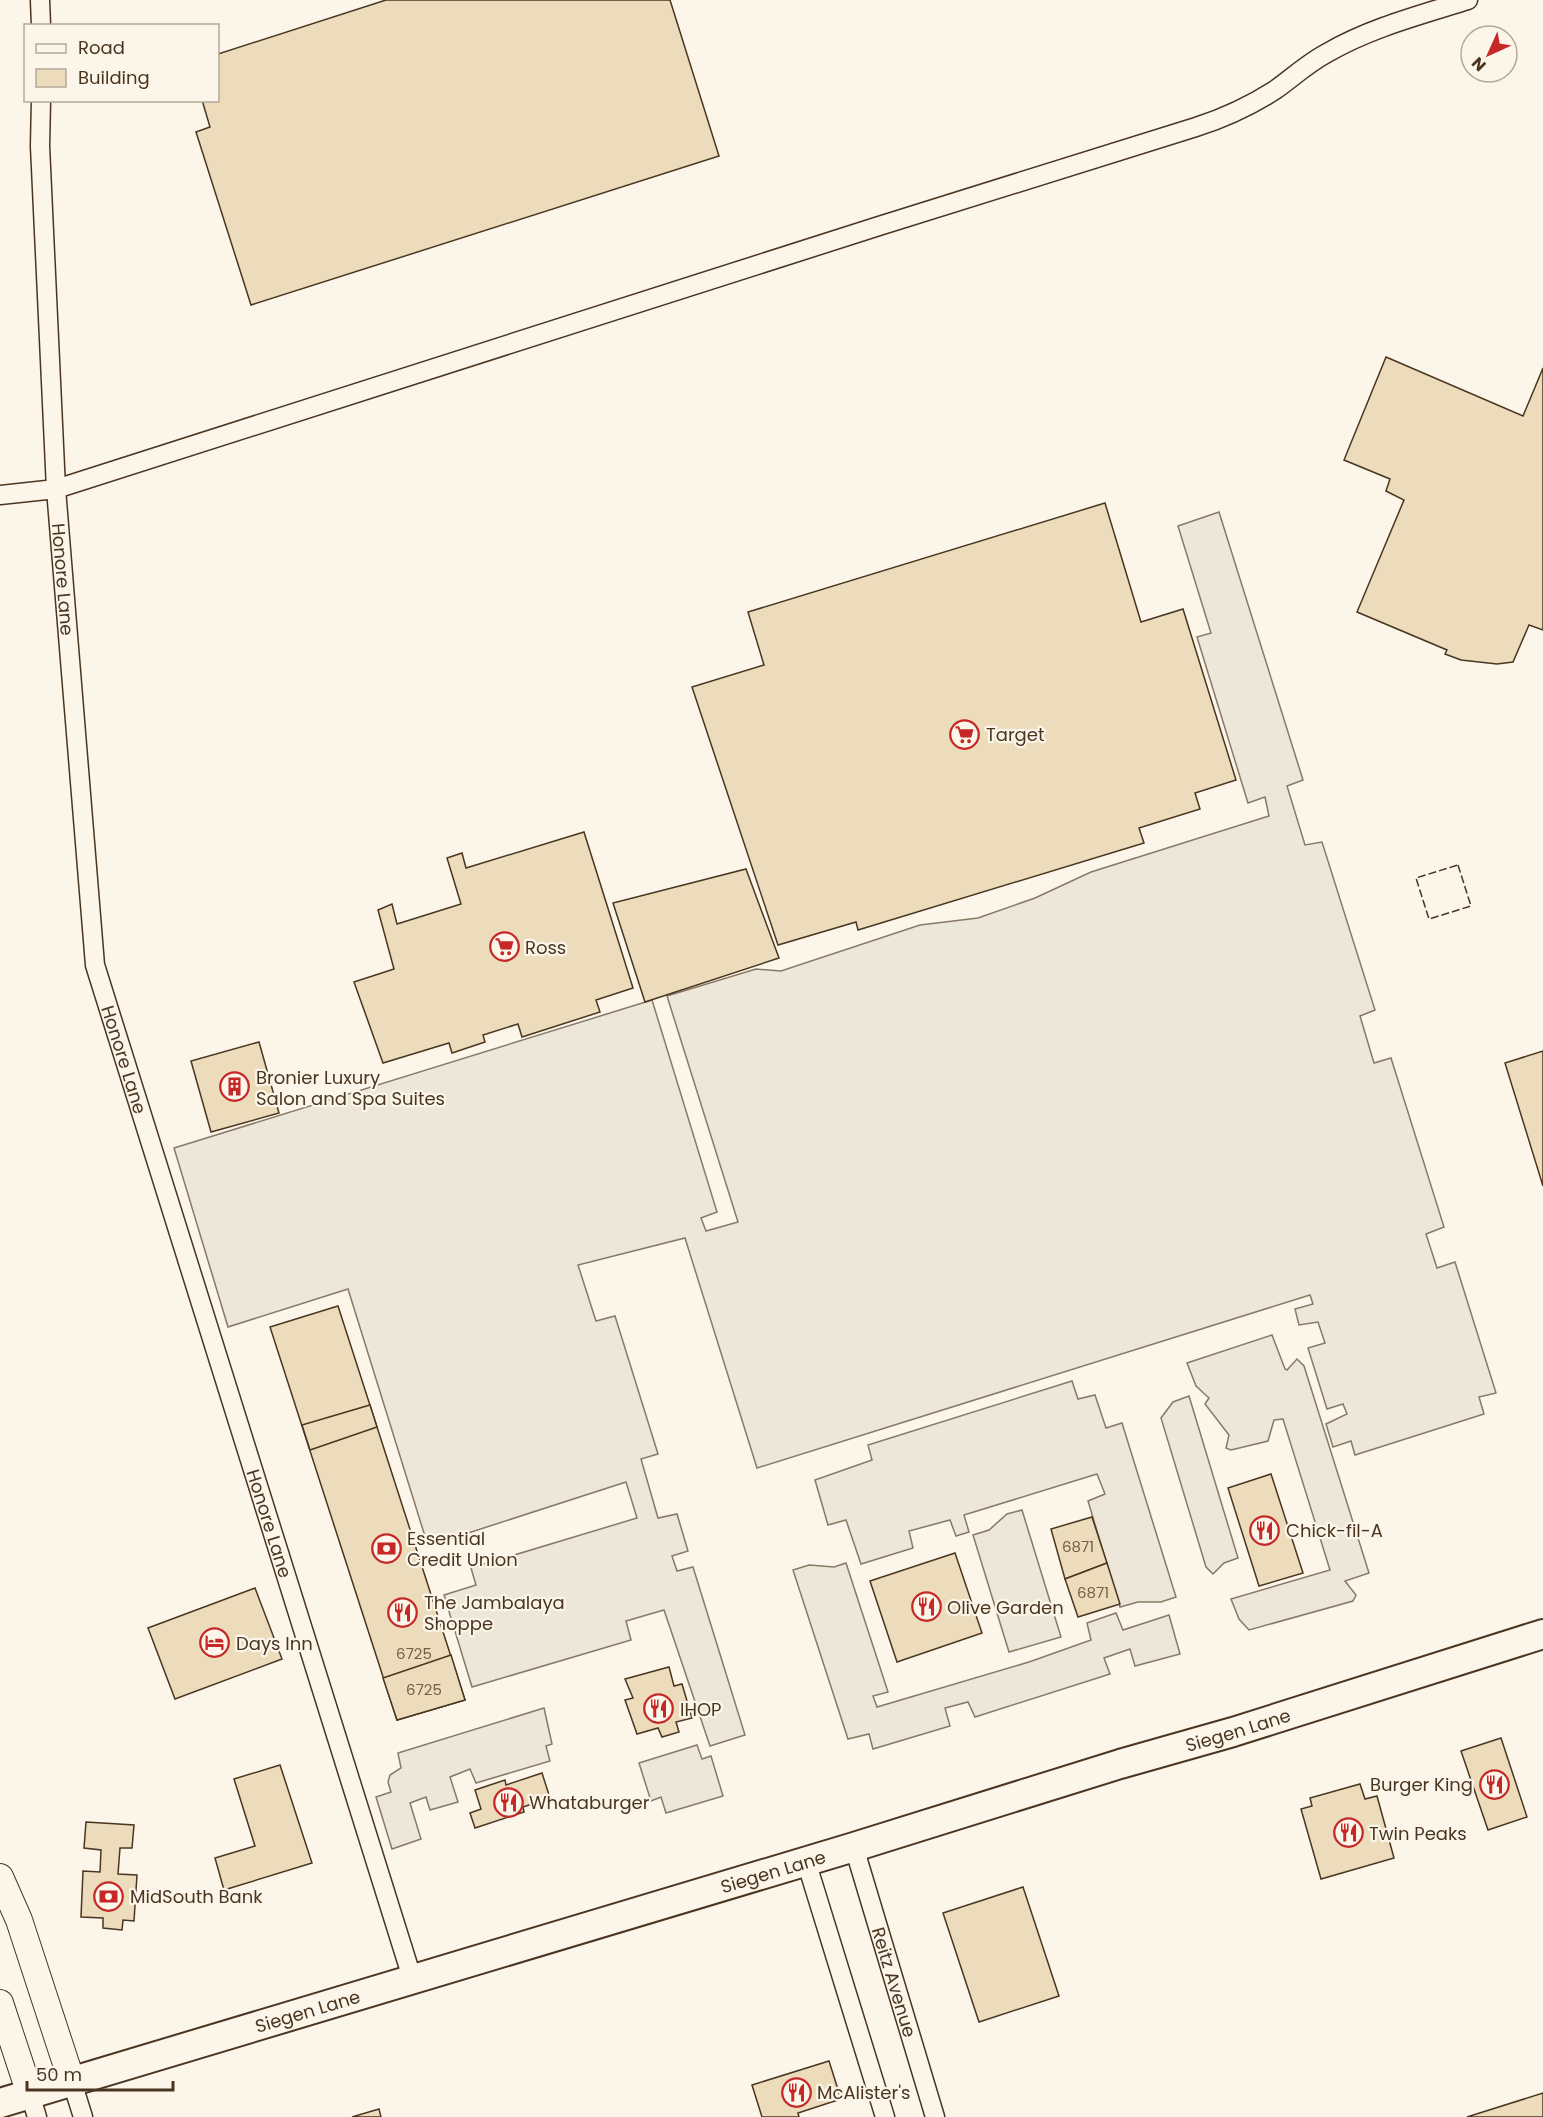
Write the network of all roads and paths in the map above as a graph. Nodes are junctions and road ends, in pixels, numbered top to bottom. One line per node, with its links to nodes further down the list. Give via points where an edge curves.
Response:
1 (40, 0): 3 (street)
2 (1468, 0): 5 (street, via 1348,41 1274,90 1218,120)
3 (41, 24)
4 (41, 102): 5 (street, Honore Lane)
5 (56, 489): 6 (street); 11 (street, Honore Lane, via 95,965)
6 (0, 495)
7 (1543, 1634): 8 (main road, Siegen Lane)
8 (854, 1847): 9 (main road, Siegen Lane); 18 (street, Reitz Avenue)
9 (806, 1861): 11 (main road, Siegen Lane); 17 (street)
10 (0, 1877): 13 (street, via 20,1920)
11 (413, 1981): 13 (main road, Siegen Lane)
12 (0, 2003): 15 (street)
13 (72, 2082): 15 (main road, Siegen Lane); 16 (street)
14 (0, 2103): 15 (main road, Siegen Lane)
15 (34, 2105)
16 (83, 2117)
17 (885, 2117)
18 (935, 2117)

